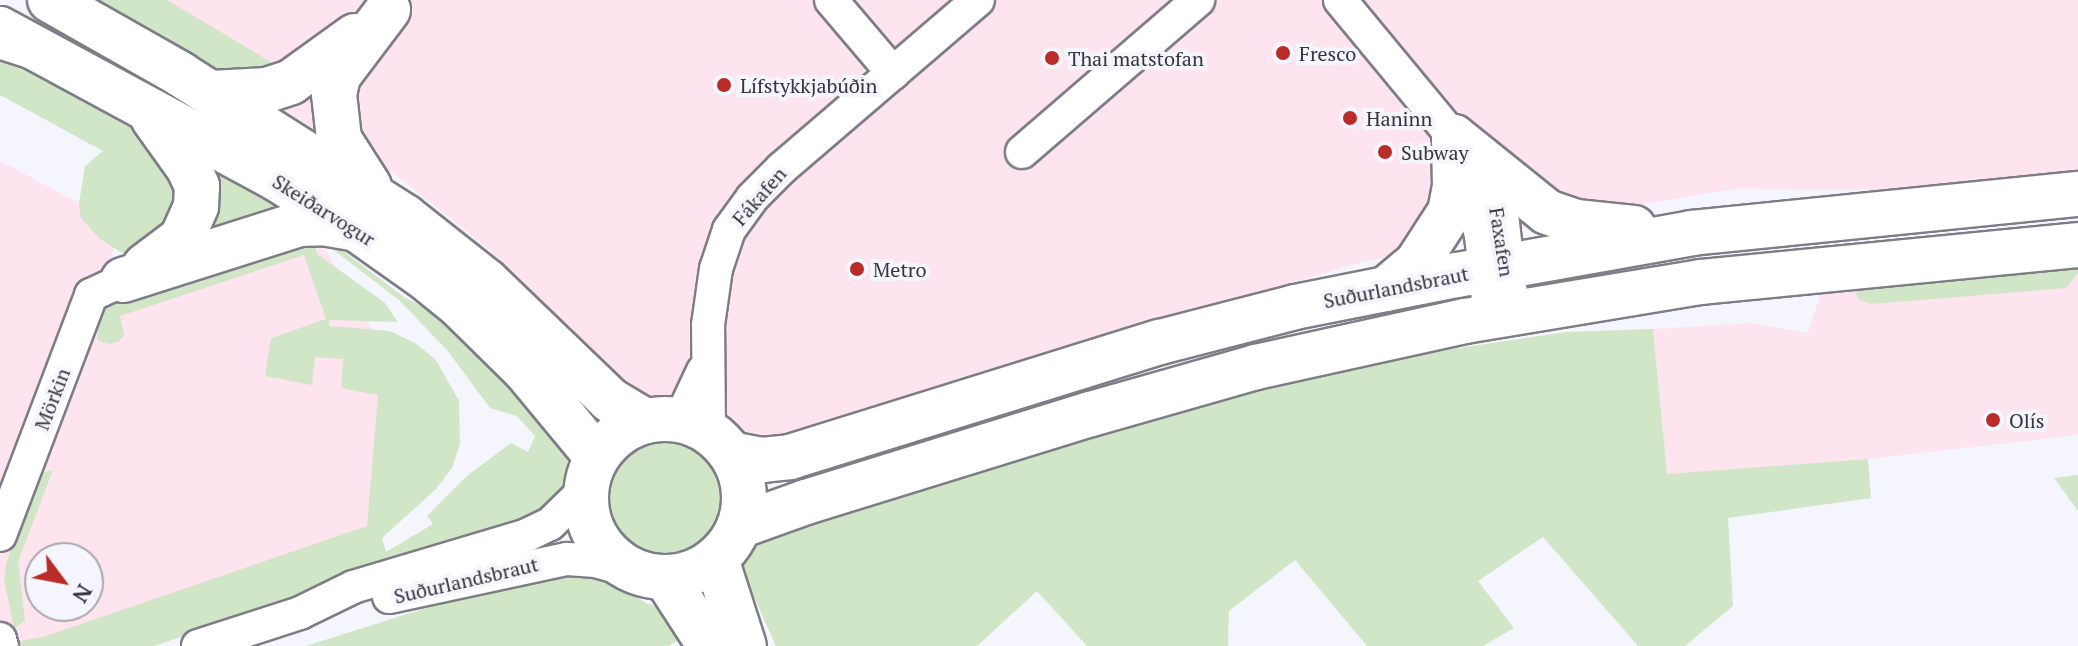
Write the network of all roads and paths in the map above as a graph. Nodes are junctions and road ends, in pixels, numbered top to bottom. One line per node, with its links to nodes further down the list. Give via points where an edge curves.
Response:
1 (50, 0): 9 (main road, Skeiðarvogur)
2 (831, 0): 8 (street)
3 (978, 0): 8 (street, Fákafen)
4 (1198, 0): 12 (street)
5 (1340, 0): 11 (street, Faxafen)
6 (394, 5): 9 (main road, via 291,82 267,90); 15 (main road, via 338,76 334,94 339,139)
7 (10, 37): 10 (main road, Skeiðarvogur)
8 (893, 73): 23 (street, Fákafen, via 782,168 729,230 716,269 706,364)
9 (211, 93): 15 (main road, Skeiðarvogur)
10 (147, 110): 15 (main road, Skeiðarvogur, via 277,179); 20 (main road, via 188,167 197,186 196,206 182,238)
11 (1454, 137): 16 (main road, via 1547,212 1576,222); 19 (street, Faxafen, via 1487,178 1502,214); 21 (main road, via 1450,212 1417,263)
12 (1022, 152)
13 (2078, 194): 14 (main road, Suðurlandsbraut)
14 (2001, 201): 16 (main road, Suðurlandsbraut); 18 (main road, via 1967,227 1862,241)
15 (366, 212): 20 (main road, via 300,224); 23 (main road, Skeiðarvogur, via 451,251 610,400); 24 (main road, Skeiðarvogur, via 535,381)
16 (1692, 233): 19 (main road, Suðurlandsbraut)
17 (2078, 245): 18 (main road)
18 (1847, 267): 22 (main road, via 1701,282)
19 (1496, 268): 21 (main road, Suðurlandsbraut); 22 (street, Faxafen)
20 (123, 280): 25 (street, Mörkin, via 91,295)
21 (1386, 289): 23 (main road, Suðurlandsbraut, via 1160,342 790,457 762,460)
22 (1502, 314): 26 (main road, via 1241,371 1061,423)
23 (691, 432): 24 (main road, Suðurlandsbraut, via 626,429); 26 (main road, via 744,489)
24 (592, 472): 27 (main road, via 587,513 596,538 617,561); 28 (street, Suðurlandsbraut, via 550,524 353,587)
25 (0, 535)
26 (728, 543): 27 (main road, via 693,572); 33 (main road)
27 (649, 574): 28 (street, Suðurlandsbraut, via 567,559); 32 (main road)
28 (300, 613): 31 (street, Suðurlandsbraut)
29 (0, 639): 30 (street)
30 (2, 646)
31 (198, 646)
32 (710, 646)
33 (744, 646)

